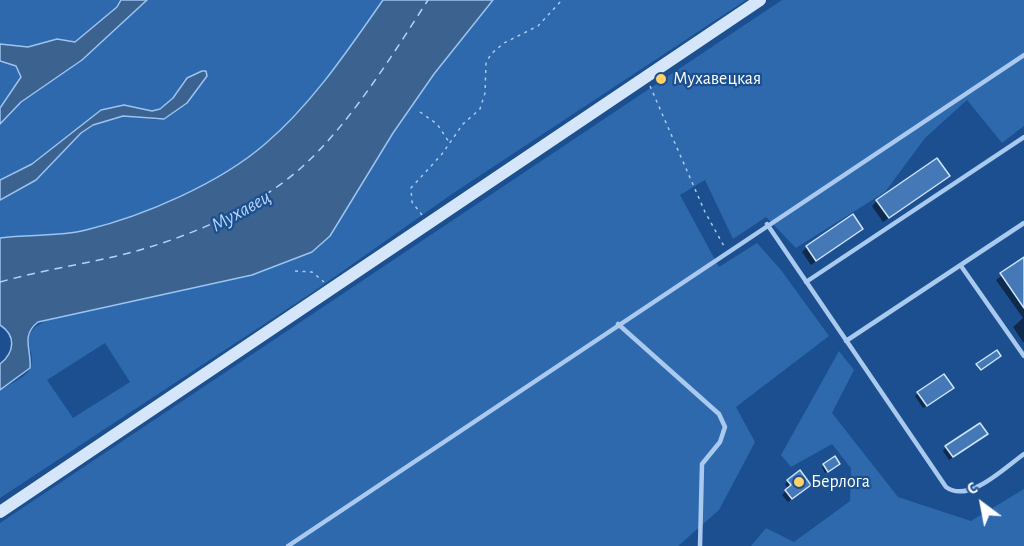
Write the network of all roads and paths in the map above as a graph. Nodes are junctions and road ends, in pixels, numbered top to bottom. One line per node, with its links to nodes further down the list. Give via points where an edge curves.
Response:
1 (562, 0): 7 (path, via 538,26 491,54 486,63 480,109)
2 (760, 0): 4 (street)
3 (1024, 55): 10 (lane)
4 (646, 77): 8 (street); 11 (path, via 705,212)
5 (420, 112): 7 (path, via 437,124)
6 (1024, 137): 14 (lane)
7 (449, 143): 8 (path, via 411,188 412,202)
8 (429, 223): 15 (street)
9 (1024, 223): 12 (lane)
10 (767, 224): 11 (lane); 14 (lane)
11 (727, 252): 16 (lane)
12 (961, 266): 17 (lane); 18 (lane)
13 (295, 271): 15 (path, via 312,272)
14 (806, 282): 17 (lane)
15 (329, 291): 20 (street)
16 (618, 324): 21 (lane); 22 (lane, via 719,414 725,427 720,442 702,464)
17 (846, 341): 19 (lane, via 950,490 968,491)
18 (1024, 356)
19 (1024, 454)
20 (0, 512)
21 (288, 546)
22 (700, 546)

